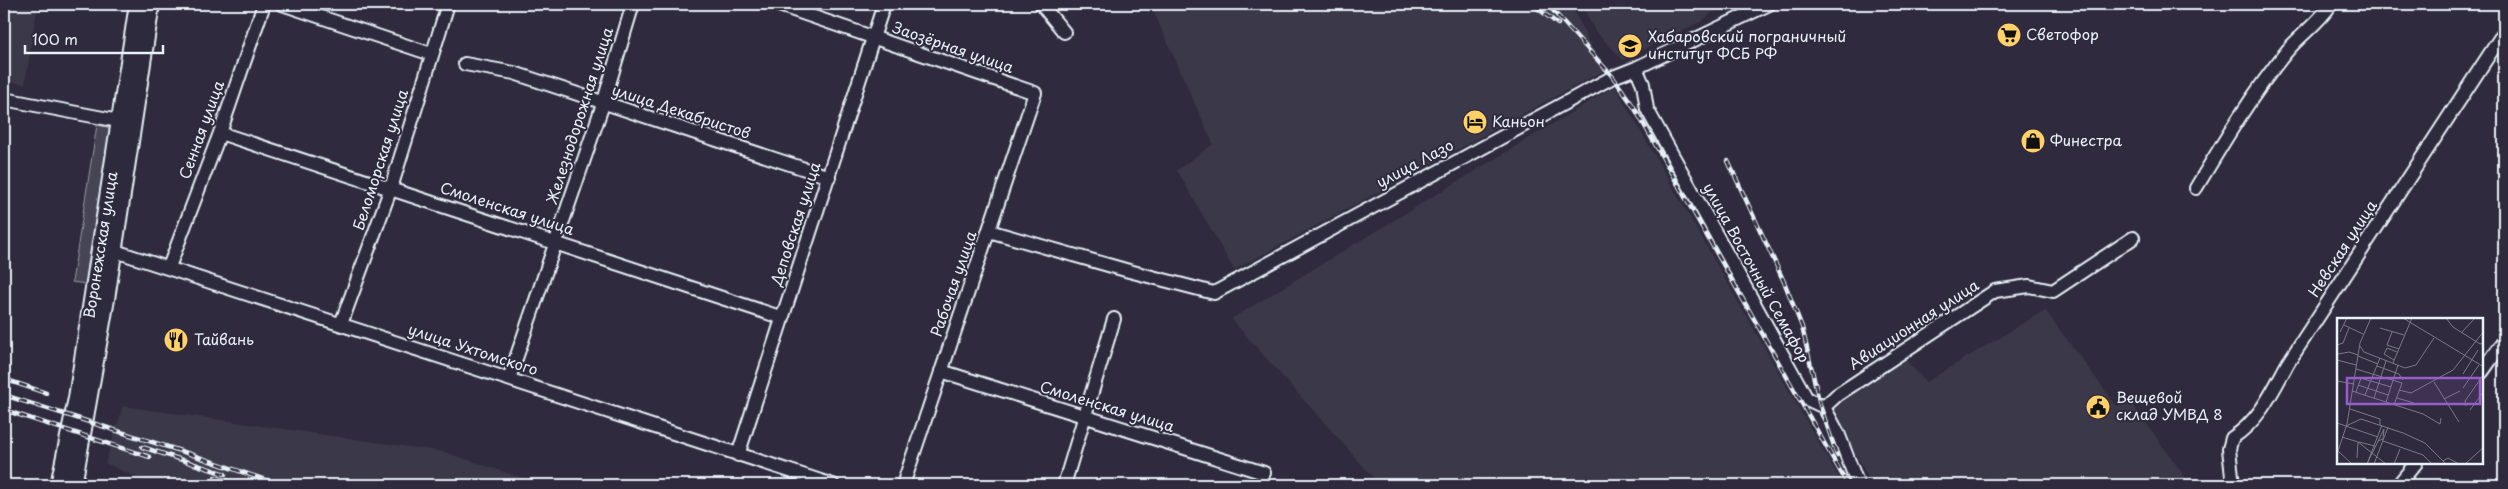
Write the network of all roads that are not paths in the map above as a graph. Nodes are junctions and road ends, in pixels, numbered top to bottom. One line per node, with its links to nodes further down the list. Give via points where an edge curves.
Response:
1 (138, 4): 21 (main road, Воронежская улица)
2 (151, 4): 21 (main road, Воронежская улица)
3 (264, 4): 22 (street, Сенная улица)
4 (282, 4): 15 (street)
5 (448, 4): 15 (street, Беломорская улица)
6 (633, 4): 20 (street, Железнодорожная улица)
7 (776, 4): 14 (street, Заозёрная улица)
8 (884, 4): 14 (street, Деповская улица)
9 (1041, 4): 12 (street)
10 (1769, 4): 17 (street, улица Лазо)
11 (2331, 4): 25 (street, via 2313,27 2287,51 2240,115)
12 (1064, 32)
13 (2504, 32): 49 (street, Невская улица, via 2293,355 2261,410 2247,428 2232,438 2229,449)
14 (874, 38): 18 (street, Заозёрная улица); 23 (street, Деповская улица)
15 (431, 54): 24 (street, Беломорская улица, via 415,117)
16 (465, 64): 20 (street, улица Декабристов, via 514,73)
17 (1636, 68): 26 (street, улица Лазо, via 1595,86 1214,293); 38 (street, улица Восточный Семафор, via 1643,84 1647,110 1807,399)
18 (1035, 93): 26 (street, Рабочая улица)
19 (4, 99): 21 (street)
20 (603, 104): 23 (street, улица Декабристов); 28 (street, Железнодорожная улица)
21 (126, 123): 29 (main road, Воронежская улица)
22 (220, 133): 24 (street, Смоленская улица); 30 (street, Сенная улица)
23 (829, 177): 31 (street, Деповская улица)
24 (391, 188): 28 (street, Смоленская улица); 33 (street, Беломорская улица)
25 (2196, 188)
26 (989, 231): 35 (street, Рабочая улица)
27 (2133, 238): 38 (street, Авиационная улица, via 2053,291 2029,286 1995,292 1837,395)
28 (555, 242): 31 (street, Смоленская улица); 37 (street, Железнодорожная улица)
29 (108, 249): 30 (street, улица Ухтомского); 43 (main road, Воронежская улица); 44 (main road, Воронежская улица)
30 (169, 267): 33 (street, улица Ухтомского)
31 (783, 318): 40 (street, Деповская улица)
32 (1114, 319): 39 (street)
33 (341, 324): 37 (street, улица Ухтомского)
34 (2504, 341): 36 (street)
35 (941, 371): 39 (street, Смоленская улица); 46 (street, Рабочая улица)
36 (2483, 371)
37 (509, 379): 40 (street, улица Ухтомского)
38 (1824, 407): 48 (street, улица Восточный Семафор)
39 (1085, 417): 42 (street, Смоленская улица); 47 (street)
40 (738, 455): 45 (street, улица Ухтомского)
41 (2415, 464): 50 (street)
42 (1264, 473)
43 (59, 485)
44 (73, 485)
45 (833, 485)
46 (903, 485)
47 (1064, 485)
48 (1858, 485)
49 (2233, 485)
50 (2398, 485)

